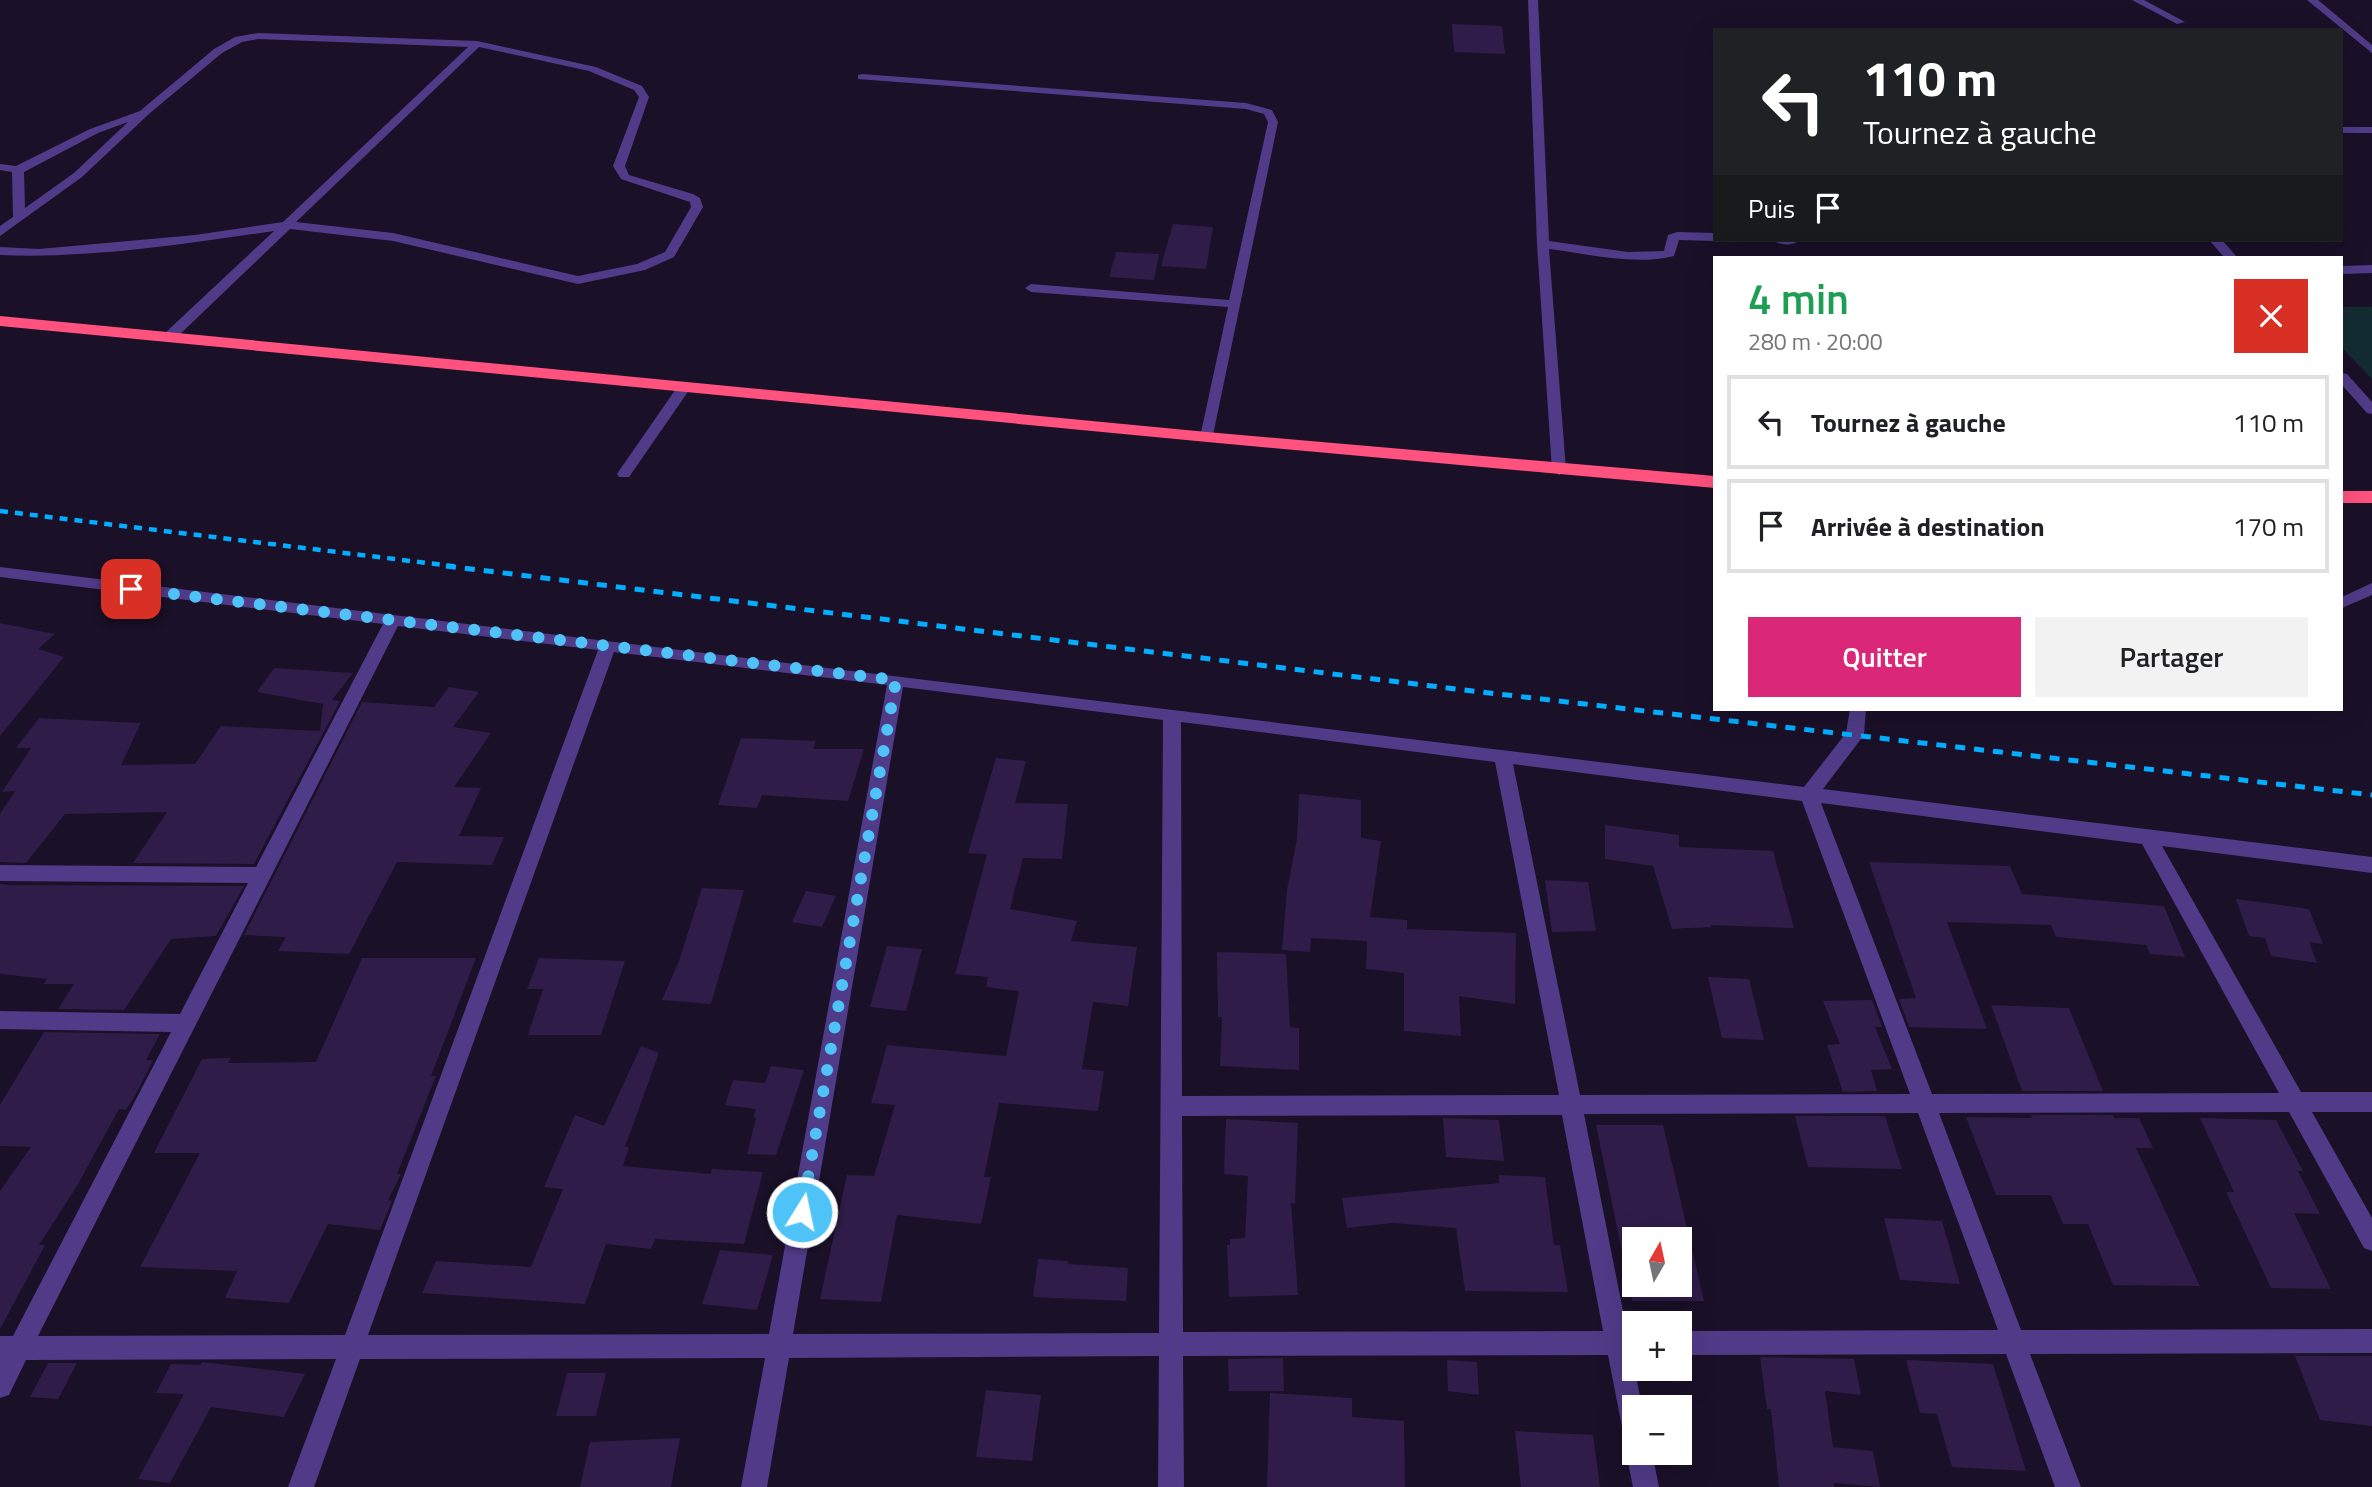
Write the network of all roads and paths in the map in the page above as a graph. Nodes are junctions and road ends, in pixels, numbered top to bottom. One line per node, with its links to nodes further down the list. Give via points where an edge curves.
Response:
1 (1533, 0): 18 (street)
2 (2137, 0): 4 (street)
3 (2312, 0): 6 (street)
4 (2180, 22)
5 (477, 44): 8 (street, via 346,37 239,39); 14 (street); 14 (street, via 592,69 638,88 644,97 619,166 625,177 696,200 697,207 670,254 641,267 578,279 393,237)
6 (2372, 50)
7 (862, 77): 24 (street, via 1245,106 1268,112 1273,121)
8 (146, 111): 12 (street, via 94,131); 13 (street, via 78,175)
9 (2343, 130): 10 (street)
10 (2372, 130)
11 (0, 167): 12 (street)
12 (18, 170): 13 (street)
13 (19, 216): 15 (street)
14 (288, 225): 19 (street, via 52,252); 26 (street)
15 (0, 232)
16 (1713, 237): 18 (street, via 1672,238 1670,253 1665,256)
17 (2217, 242): 20 (street)
18 (1543, 244): 31 (street)
19 (0, 251)
20 (2230, 256)
21 (2372, 269): 22 (street)
22 (2343, 270)
23 (1031, 288): 24 (street)
24 (1233, 304): 30 (street)
25 (0, 321): 26 (highway)
26 (170, 336): 28 (highway)
27 (2343, 378): 29 (street)
28 (685, 386): 30 (highway); 32 (street)
29 (2372, 410)
30 (1207, 437): 31 (highway)
31 (1559, 470): 33 (highway)
32 (624, 474)
33 (1713, 482)
34 (2343, 497): 35 (highway)
35 (2372, 497)
36 (0, 572): 39 (street)
37 (2372, 588): 38 (street)
38 (2343, 602)
39 (393, 620): 40 (street); 49 (street)
40 (608, 646): 41 (street); 65 (street)
41 (896, 680): 43 (street); 64 (street)
42 (1858, 711): 45 (street, via 1855,735)
43 (1172, 717): 44 (street); 56 (street)
44 (1503, 756): 45 (street); 55 (street)
45 (1810, 794): 46 (street); 54 (street)
46 (2147, 836): 47 (street); 52 (street)
47 (2372, 865)
48 (0, 873): 49 (street)
49 (262, 875): 51 (street)
50 (0, 1020): 51 (street)
51 (186, 1023): 66 (street)
52 (2296, 1102): 53 (street); 54 (street); 57 (street)
53 (2372, 1102)
54 (1924, 1103): 55 (street); 60 (street)
55 (1571, 1104): 56 (street); 58 (street)
56 (1172, 1106): 63 (street)
57 (2372, 1240)
58 (1622, 1326)
59 (2372, 1341): 60 (street)
60 (2013, 1342): 62 (street); 73 (street)
61 (1622, 1343): 63 (street)
62 (1692, 1343)
63 (1171, 1344): 64 (street); 71 (street)
64 (779, 1346): 65 (street); 70 (street)
65 (352, 1347): 66 (street); 69 (street)
66 (10, 1348): 67 (street)
67 (0, 1386)
68 (1642, 1465): 72 (street)
69 (301, 1487)
70 (754, 1487)
71 (1171, 1487)
72 (1646, 1487)
73 (2068, 1487)

